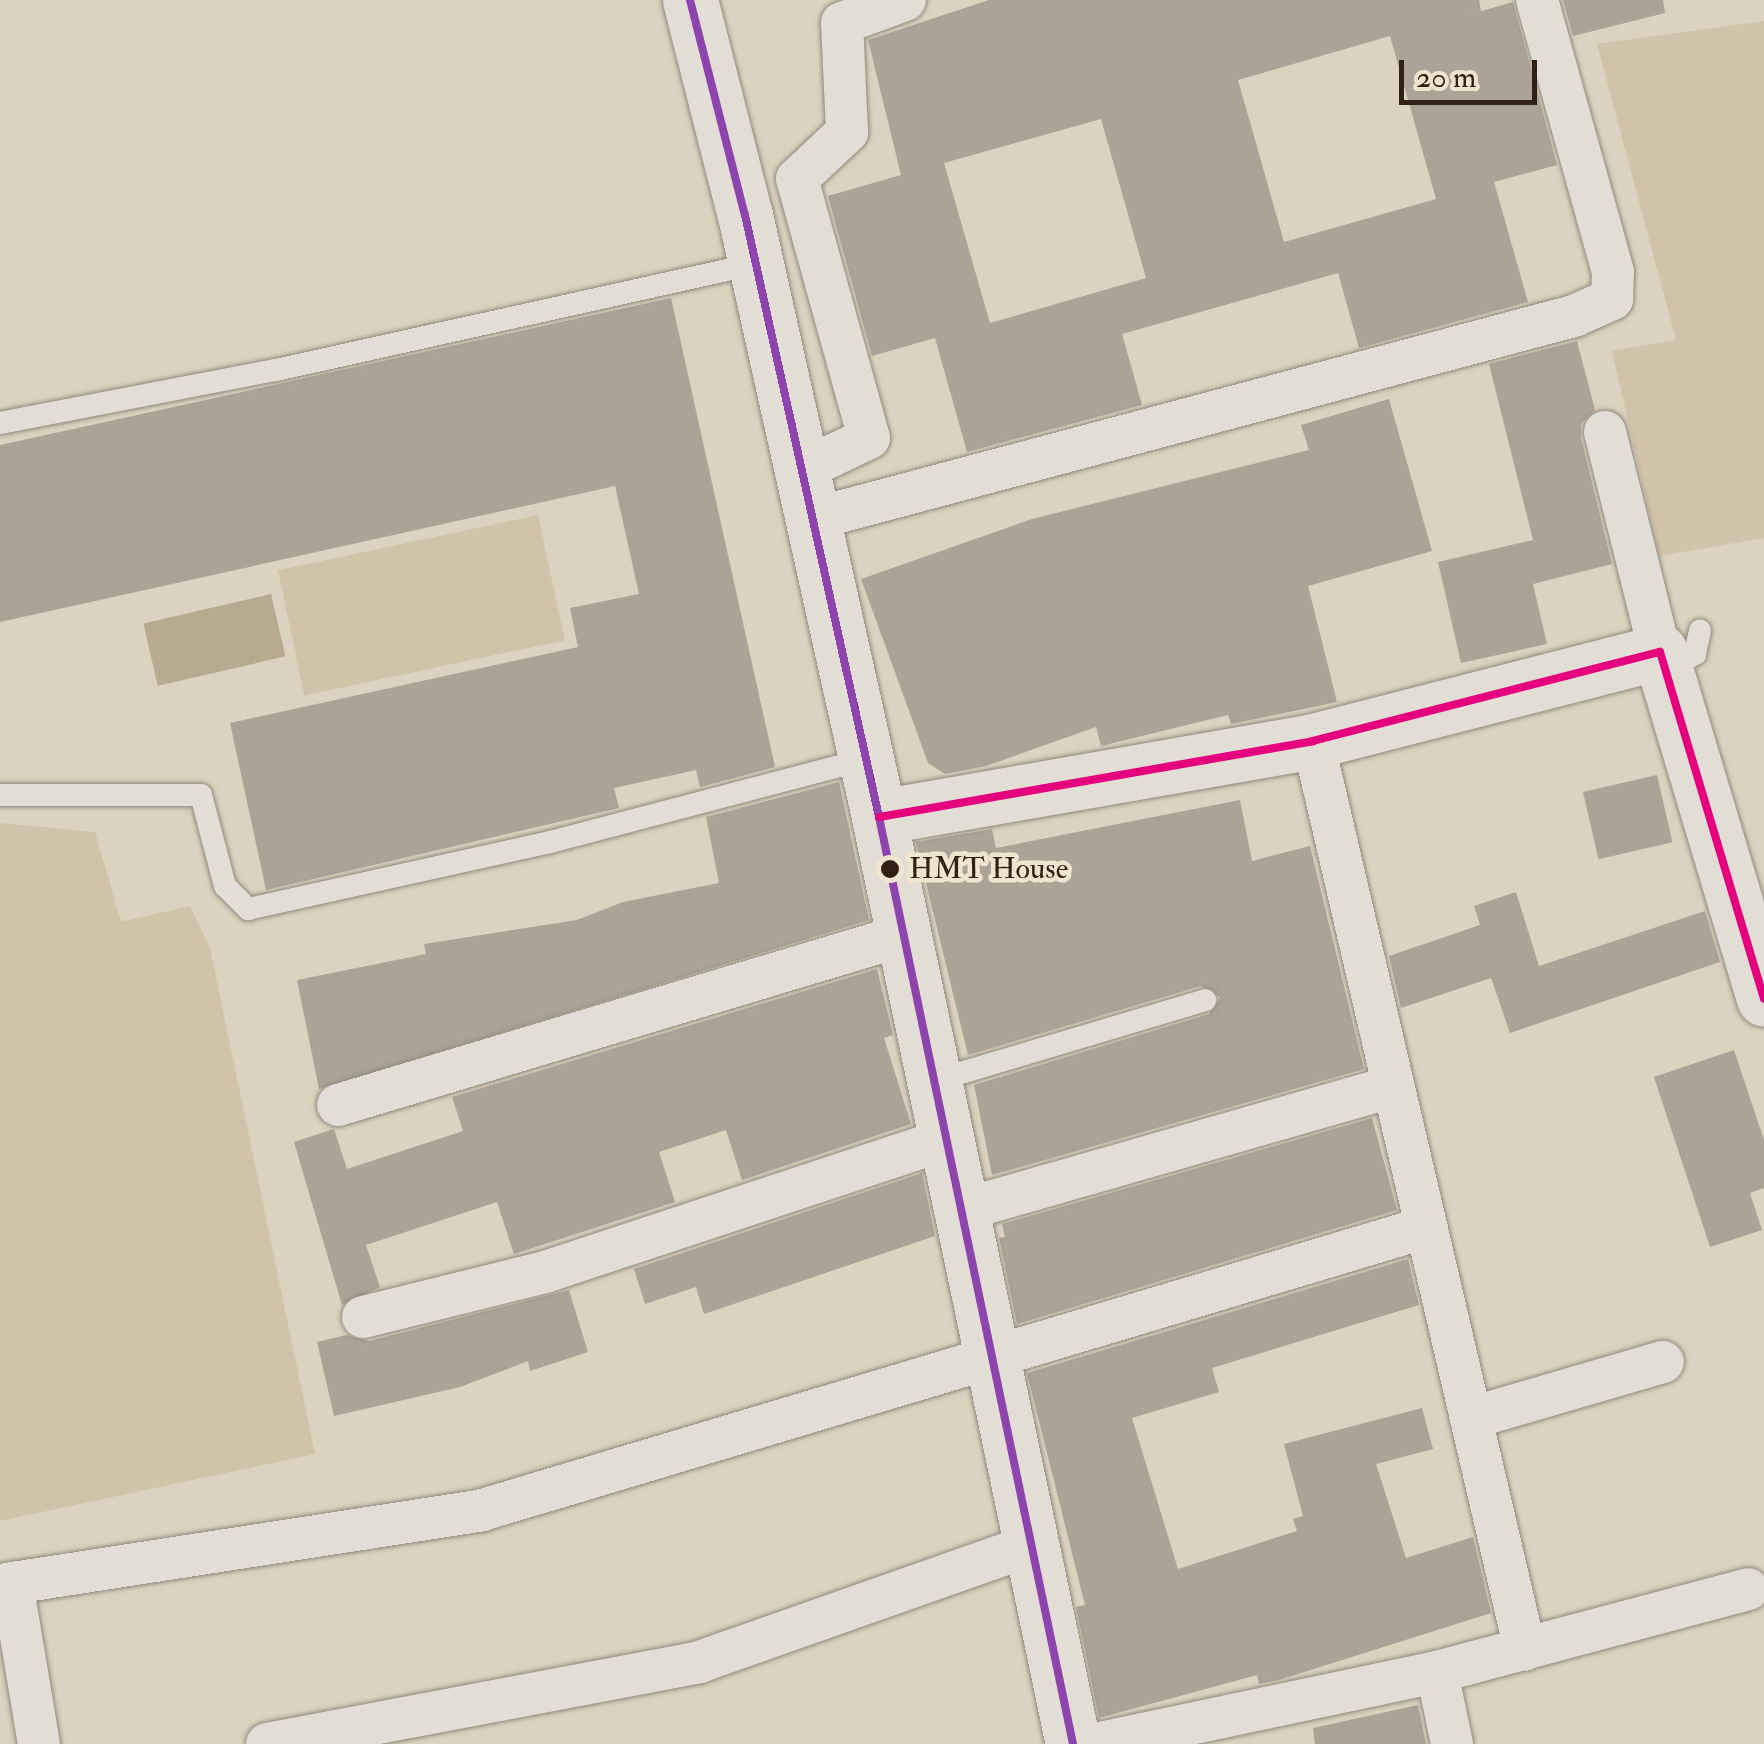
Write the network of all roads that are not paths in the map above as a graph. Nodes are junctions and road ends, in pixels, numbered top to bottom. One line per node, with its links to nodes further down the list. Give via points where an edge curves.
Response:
1 (690, 0): 4 (street)
2 (905, 0): 7 (street, via 842,23 847,132 797,179 868,438)
3 (1537, 0): 7 (street, via 1613,272 1612,300 1516,332)
4 (756, 264): 5 (lane); 7 (street)
5 (0, 423)
6 (1605, 432): 8 (street)
7 (808, 495): 10 (street)
8 (1676, 651): 9 (street); 15 (street)
9 (1313, 741): 12 (street); 17 (street)
10 (866, 759): 11 (lane, via 550,842 248,909 224,886 201,795); 12 (street)
11 (0, 795)
12 (879, 817): 13 (street)
13 (904, 935): 16 (street); 18 (street)
14 (1205, 1000): 16 (lane)
15 (1764, 1000)
16 (934, 1081): 19 (street)
17 (1394, 1086): 20 (street); 21 (street)
18 (338, 1105)
19 (946, 1139): 20 (street); 22 (street, via 545,1272)
20 (962, 1210): 23 (street)
21 (1427, 1227): 23 (street); 25 (street)
22 (363, 1317)
23 (992, 1354): 26 (street); 27 (street, via 482,1510)
24 (1663, 1362): 25 (street)
25 (1471, 1418): 29 (street)
26 (1032, 1545): 32 (street, via 700,1662); 33 (street)
27 (6, 1584): 31 (street)
28 (1748, 1589): 29 (street)
29 (1525, 1650): 30 (street)
30 (1438, 1672): 34 (street); 35 (street)
31 (39, 1744)
32 (267, 1744)
33 (1073, 1744)
34 (1095, 1744)
35 (1452, 1744)

